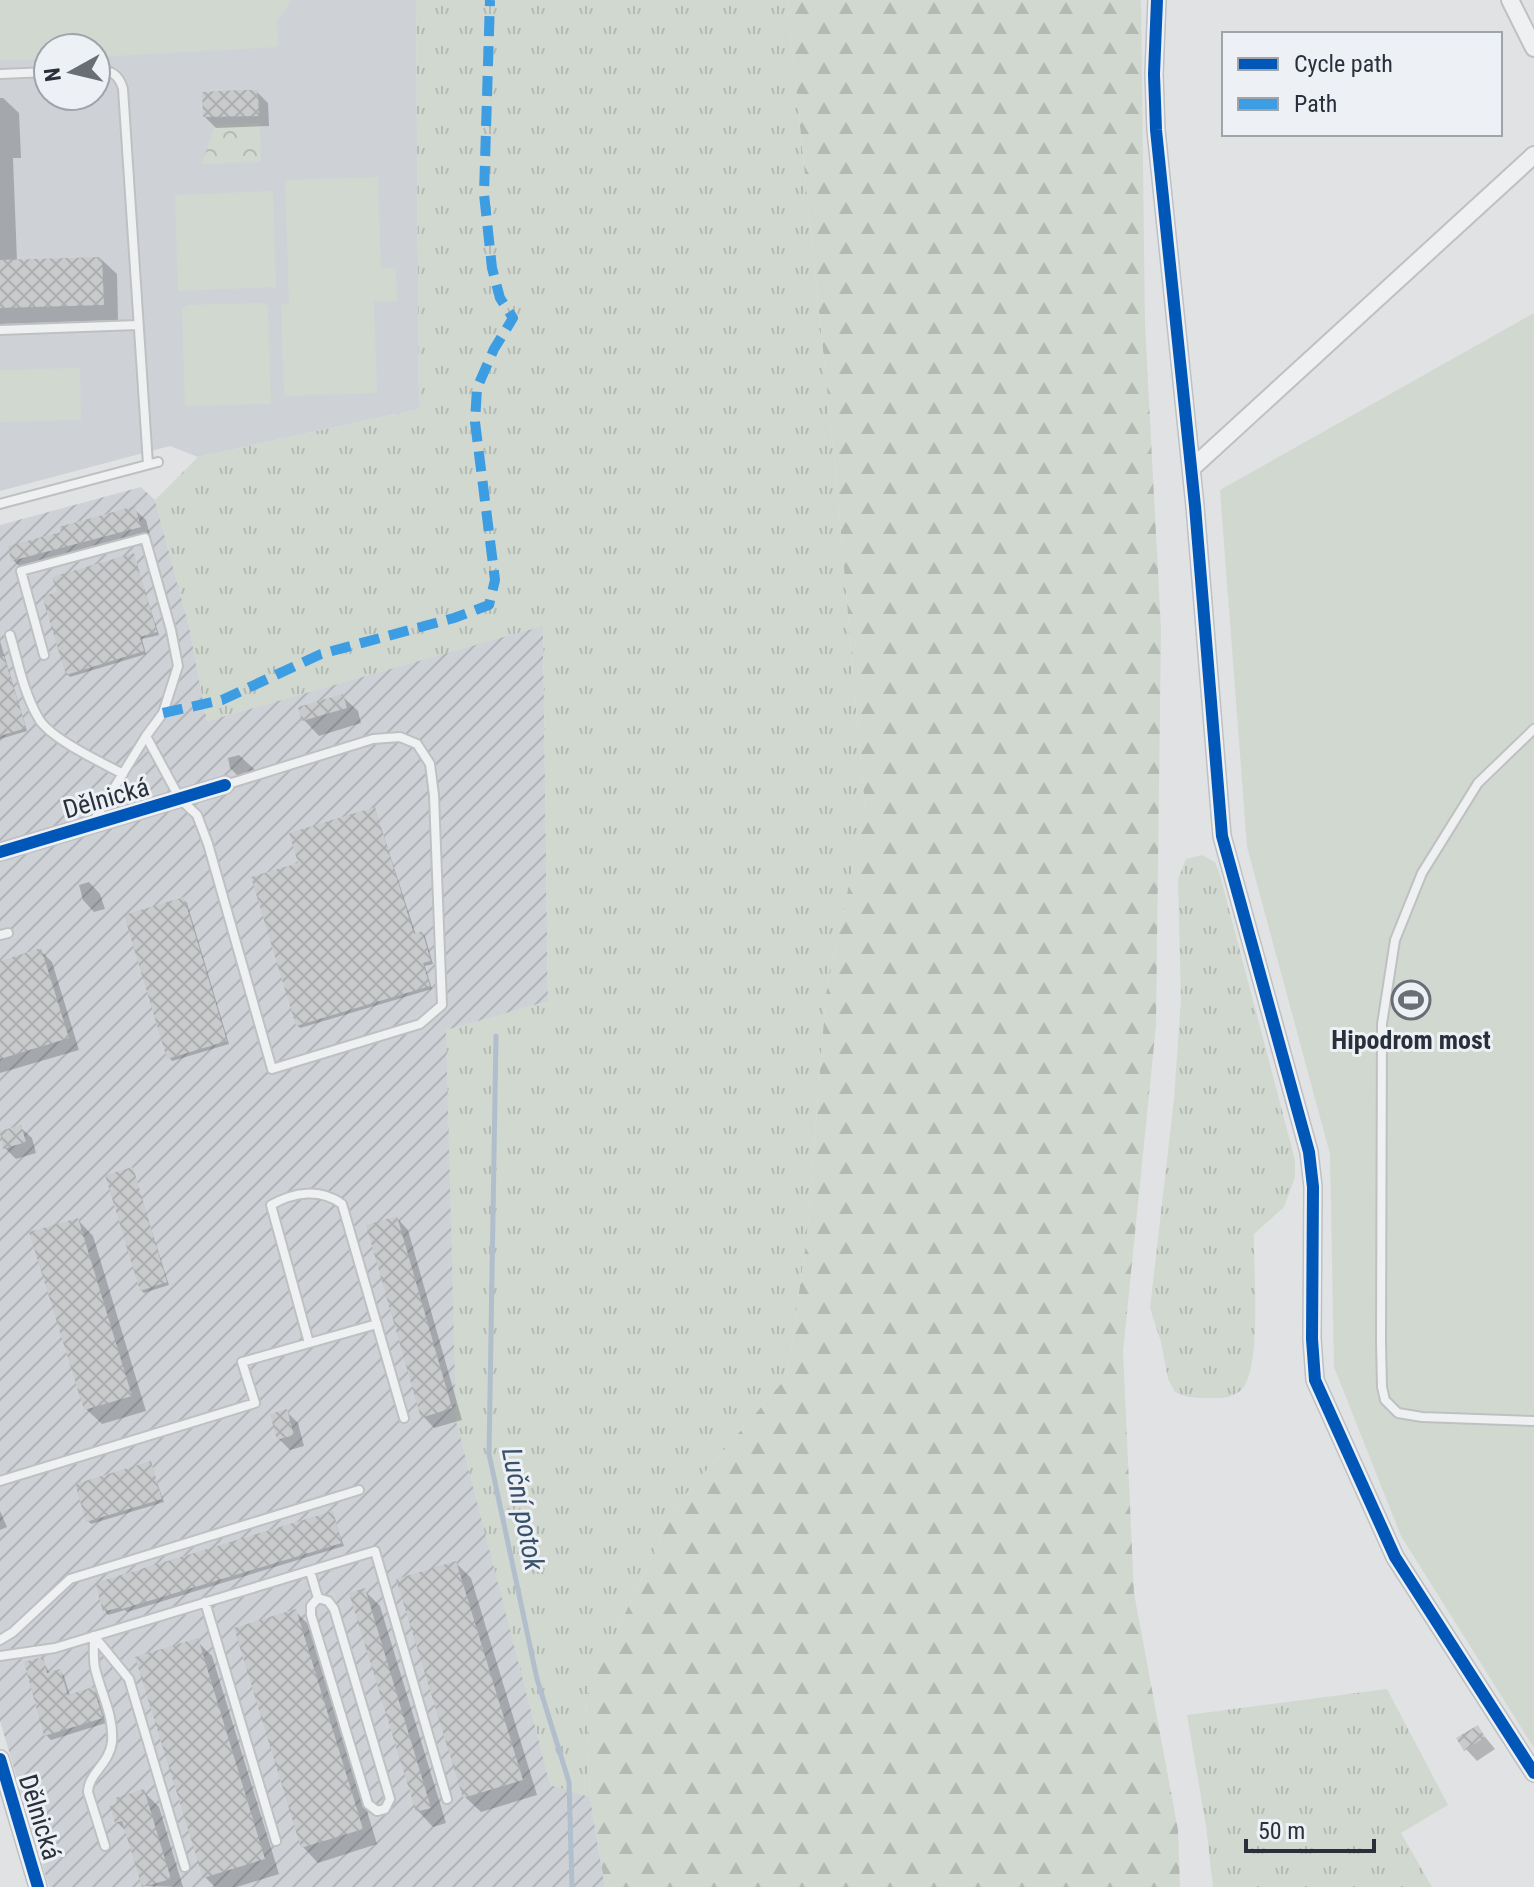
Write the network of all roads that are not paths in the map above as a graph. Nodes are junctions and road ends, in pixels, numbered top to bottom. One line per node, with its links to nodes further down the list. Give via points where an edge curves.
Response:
1 (1157, 0): 12 (street, via 1156,130)
2 (1510, 0): 3 (street)
3 (1534, 48)
4 (32, 73): 5 (lane)
5 (0, 74)
6 (112, 74): 8 (lane, via 123,89)
7 (1534, 155): 12 (street)
8 (138, 325): 9 (lane); 11 (lane)
9 (0, 330)
10 (158, 462): 11 (lane)
11 (148, 464): 13 (lane)
12 (1192, 468): 36 (street, via 1222,836 1309,1152 1315,1380 1395,1557)
13 (0, 504)
14 (10, 635): 18 (lane, via 40,722)
15 (44, 655): 17 (lane, Dělnická, via 21,571 145,538 178,666 163,713)
16 (1534, 729): 26 (lane, via 1478,783 1422,873 1395,940 1382,1024 1381,1326 1382,1387 1385,1400 1398,1413)
17 (146, 736): 18 (lane, Dělnická); 20 (lane)
18 (123, 774): 21 (lane, Dělnická)
19 (225, 785): 20 (street, Dělnická); 20 (lane, via 373,739 400,737 417,744 430,764 434,795 442,1005 420,1024 272,1069 208,844 197,815)
20 (180, 799): 21 (street, Dělnická)
21 (91, 825): 22 (street, Dělnická)
22 (0, 852)
23 (377, 1324): 24 (lane); 24 (lane, via 342,1204 330,1195 286,1196 271,1205); 25 (lane)
24 (309, 1343): 27 (lane, via 242,1362 255,1403)
25 (404, 1418)
26 (1534, 1421)
27 (0, 1481)
28 (359, 1490): 33 (lane, via 70,1579)
29 (310, 1571): 30 (lane); 31 (lane); 37 (lane, via 375,1551)
30 (318, 1598): 30 (lane, via 334,1609 390,1799 385,1809 377,1811 368,1804 311,1615)
31 (205, 1602): 32 (lane); 38 (lane)
32 (94, 1636): 34 (lane); 39 (lane, via 95,1666 112,1719 112,1741 88,1792); 40 (lane, via 129,1679)
33 (0, 1640)
34 (0, 1656)
35 (0, 1759): 41 (street, Dělnická)
36 (1534, 1773)
37 (447, 1799)
38 (276, 1841)
39 (105, 1846)
40 (185, 1867)
41 (38, 1887)

